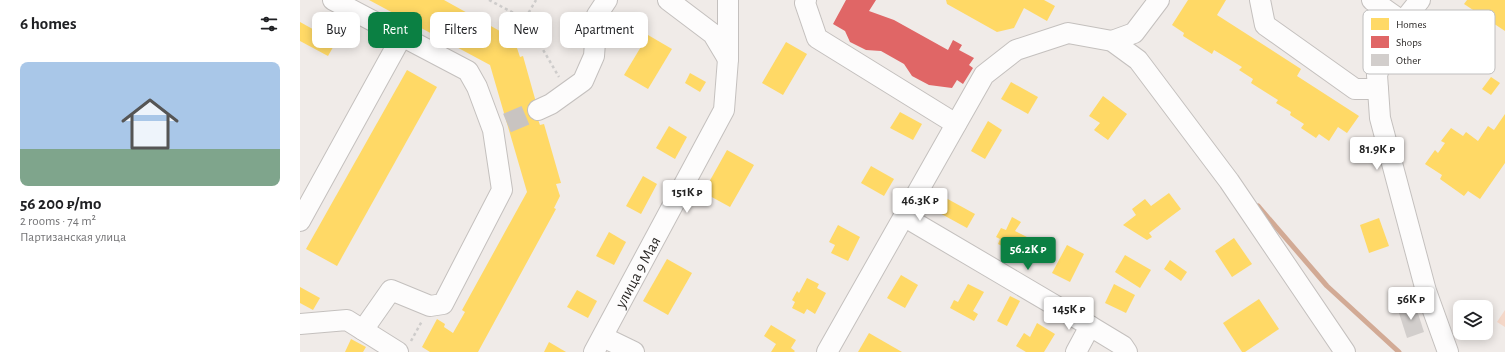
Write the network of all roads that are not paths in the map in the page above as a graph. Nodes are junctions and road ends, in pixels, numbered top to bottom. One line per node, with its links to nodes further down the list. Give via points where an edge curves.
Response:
1 (333, 0): 12 (street)
2 (607, 0): 19 (street, via 597,15 594,56 583,81)
3 (668, 0): 16 (street, via 713,34)
4 (728, 0): 16 (street, улица 9 Мая)
5 (806, 0): 20 (street, via 817,38)
6 (1159, 0): 13 (street, via 1134,33)
7 (1260, 0): 18 (street, via 1265,25 1355,89)
8 (1372, 0): 10 (street)
9 (1420, 0): 11 (street)
10 (1387, 10)
11 (1413, 10)
12 (368, 18)
13 (1112, 41): 20 (street, via 1068,33 1016,50 984,75); 32 (street, via 1138,60 1229,181)
14 (422, 47): 25 (street, via 468,71 500,126 502,190 443,304 430,306 391,290)
15 (395, 48): 22 (street)
16 (728, 59): 26 (street, улица 9 Мая, via 724,110)
17 (1377, 74): 18 (street)
18 (1378, 89): 33 (street, via 1380,118 1426,291)
19 (538, 110)
20 (956, 124): 21 (street)
21 (904, 217): 24 (street); 29 (street)
22 (300, 221)
23 (300, 324): 25 (street, via 347,320)
24 (1090, 326): 30 (street); 31 (street, via 1123,346)
25 (363, 330): 27 (street)
26 (598, 344): 28 (street)
27 (403, 349)
28 (634, 352)
29 (827, 352)
30 (1076, 352)
31 (1127, 352)
32 (1345, 352)
33 (1448, 352)

